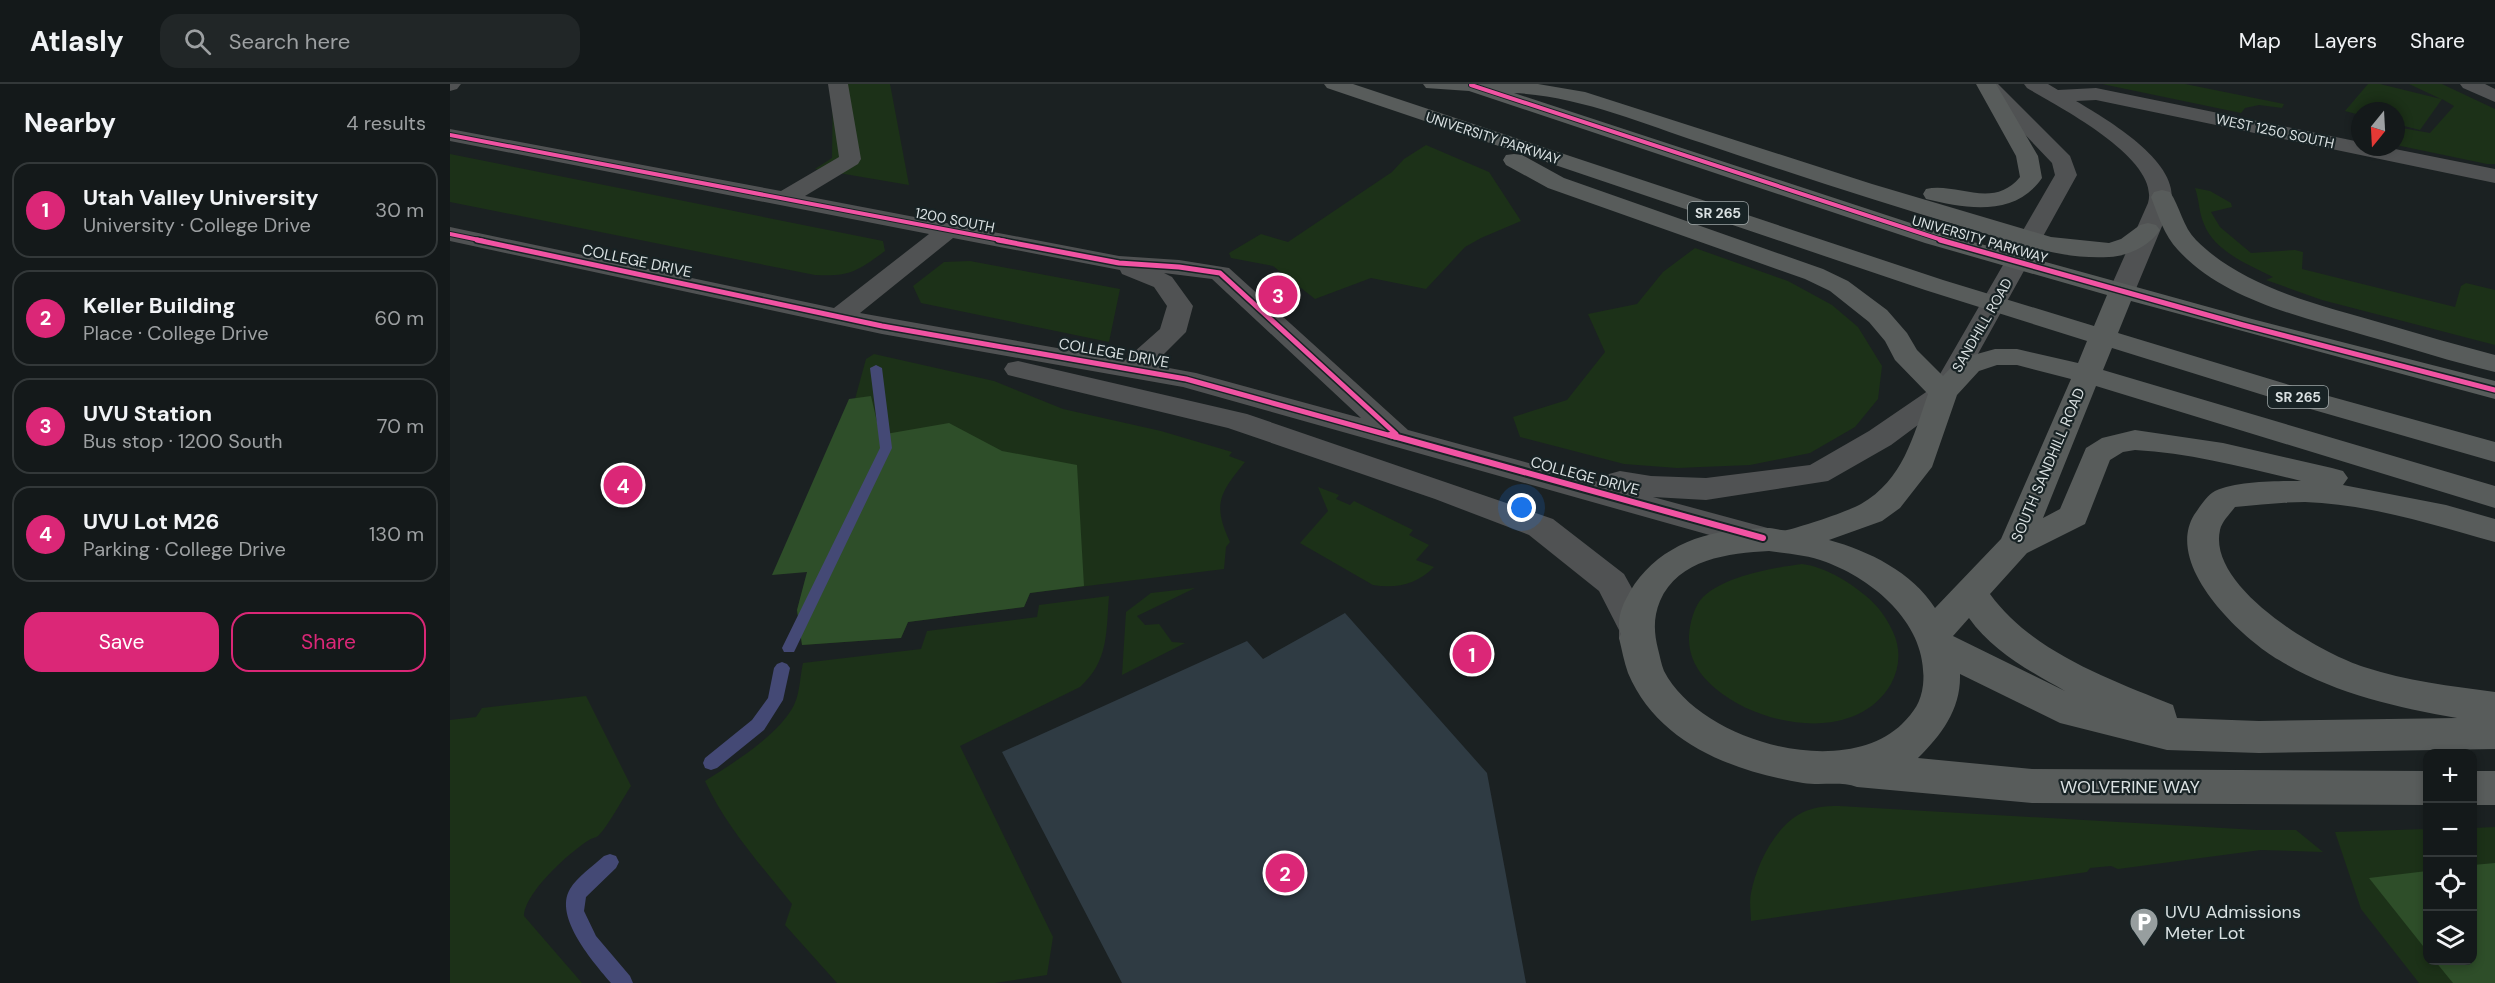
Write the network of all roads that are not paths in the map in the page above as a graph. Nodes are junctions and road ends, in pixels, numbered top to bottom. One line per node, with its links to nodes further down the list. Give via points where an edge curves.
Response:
1 (838, 84): 15 (street, via 850,159)
2 (1334, 84): 11 (main road, UNIVERSITY PARKWAY / SR 265)
3 (1433, 84): 8 (main road)
4 (1579, 84): 5 (main road, via 1925,192 1990,200 2022,191 2031,178 2027,156)
5 (1987, 84): 19 (street, SANDHILL ROAD, via 2062,161 2066,175)
6 (2034, 84): 9 (street)
7 (2470, 84): 10 (street)
8 (1468, 85): 19 (main road, via 1527,88 1585,98); 20 (main road, UNIVERSITY PARKWAY, via 1862,216)
9 (2054, 96): 13 (street, WEST 1250 SOUTH, via 2096,94); 14 (street, via 2098,123 2145,160 2157,178)
10 (2495, 96)
11 (1442, 120): 23 (main road, UNIVERSITY PARKWAY / SR 265); 31 (main road, via 1556,183 1839,286 1878,316 1905,354)
12 (450, 135): 15 (street, 1200 SOUTH)
13 (2495, 176)
14 (2162, 196): 16 (street); 27 (main road, via 2187,244 2215,267 2253,287 2307,310)
15 (783, 200): 17 (street, 1200 SOUTH)
16 (2148, 230): 19 (main road, via 2126,247 2110,250 2065,247); 22 (street)
17 (948, 231): 21 (street, 1200 SOUTH); 24 (street)
18 (450, 234): 24 (street, COLLEGE DRIVE)
19 (2031, 239): 20 (street, SANDHILL ROAD)
20 (2018, 262): 22 (main road, UNIVERSITY PARKWAY); 23 (street, SANDHILL ROAD)
21 (1119, 263): 28 (street, 1200 SOUTH, via 1163,282 1180,306 1173,332); 32 (street, 1200 SOUTH, via 1220,273)
22 (2122, 291): 26 (main road); 30 (main road, UNIVERSITY PARKWAY)
23 (1994, 304): 26 (main road, SR 265); 31 (street, SANDHILL ROAD)
24 (840, 316): 25 (street, COLLEGE DRIVE)
25 (882, 326): 28 (street, COLLEGE DRIVE); 40 (street, COLLEGE DRIVE, via 991,363 1237,421 1540,527 1612,583)
26 (2103, 337): 29 (main road); 33 (main road, SR 265)
27 (2495, 364)
28 (1133, 368): 32 (street, COLLEGE DRIVE)
29 (2087, 374): 31 (main road, via 2017,357 1995,357 1969,365); 35 (main road); 38 (main road, SOUTH SANDHILL ROAD)
30 (2495, 390)
31 (1942, 393): 34 (street, via 1880,438 1816,474 1706,489 1651,486); 37 (main road, via 1917,467 1889,500 1871,513)
32 (1399, 436): 34 (street, COLLEGE DRIVE)
33 (2495, 452)
34 (1461, 455): 37 (street, COLLEGE DRIVE)
35 (2495, 497)
36 (2481, 527): 38 (main road, via 2275,463 2135,440 2113,445 2097,455 2074,516); 42 (main road, via 2341,494 2292,490 2225,499 2205,521 2201,534 2211,570 2224,590 2250,621 2272,638 2339,674 2382,688)
37 (1777, 539): 40 (main road, via 1722,542 1686,555 1657,576 1640,605); 41 (main road, via 1834,552 1875,572 1910,600)
38 (2015, 545): 39 (main road, SOUTH SANDHILL ROAD)
39 (1971, 593): 41 (main road, SOUTH SANDHILL ROAD); 44 (main road, via 1980,611 2002,633 2042,659 2090,686)
40 (1637, 634): 45 (main road, via 1650,680 1683,719 1732,750 1790,766)
41 (1935, 639): 44 (main road, via 1985,670 2074,712 2167,734); 45 (main road, via 1942,660 1943,686 1936,711 1921,732 1898,750 1868,763)
42 (2495, 707)
43 (2495, 733): 44 (main road)
44 (2207, 736)
45 (1833, 768): 46 (main road, WOLVERINE WAY, via 2032,786)
46 (2423, 788)
47 (2477, 788): 48 (main road)
48 (2495, 788)

